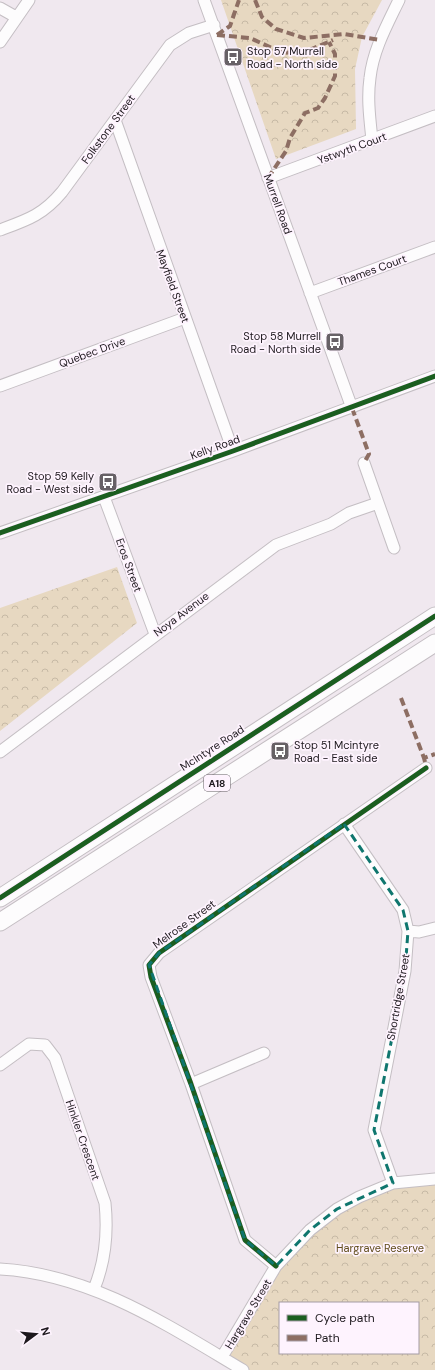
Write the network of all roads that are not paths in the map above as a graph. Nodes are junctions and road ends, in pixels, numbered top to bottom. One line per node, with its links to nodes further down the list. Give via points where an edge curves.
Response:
1 (29, 0): 5 (street)
2 (204, 0): 6 (street, Murrell Road)
3 (399, 0): 10 (street, via 380,40 372,67 369,110)
4 (0, 8): 5 (street)
5 (16, 17): 7 (street)
6 (214, 24): 9 (street, Folkstone Street, via 189,33 170,44); 11 (street, Murrell Road)
7 (0, 42)
8 (435, 116): 10 (street, Ystwyth Court)
9 (115, 120): 12 (street, Folkstone Street, via 48,208 31,219); 15 (street, Mayfield Street)
10 (372, 140): 11 (street, Ystwyth Court)
11 (268, 178): 14 (street, Murrell Road)
12 (0, 230)
13 (435, 247): 14 (street, Thames Court)
14 (310, 293): 18 (street, Murrell Road)
15 (185, 318): 17 (street, Quebec Drive); 19 (street, Mayfield Street)
16 (435, 376): 18 (street, Kelly Road)
17 (0, 386)
18 (352, 408): 19 (street, Kelly Road)
19 (233, 451): 21 (street, Kelly Road)
20 (364, 463): 22 (street)
21 (104, 496): 23 (street, Kelly Road); 26 (street, Eros Street)
22 (378, 502): 24 (street); 26 (street, Noya Avenue, via 331,524 276,545)
23 (0, 533)
24 (394, 548)
25 (435, 616): 31 (main road, McIntyre Road / A18)
26 (154, 634): 28 (street, Noya Avenue)
27 (435, 644): 32 (main road, A18)
28 (0, 752)
29 (426, 768): 30 (street, Melrose Street)
30 (344, 824): 34 (street, Shortridge Street, via 403,910); 37 (street, Melrose Street, via 159,952 149,965 151,977)
31 (0, 898)
32 (0, 922)
33 (435, 928): 34 (street, via 418,932)
34 (408, 931): 39 (street, Shortridge Street, via 405,971 374,1130)
35 (264, 1053): 37 (street)
36 (0, 1065): 42 (street, Hinkler Crescent, via 29,1044 45,1045 55,1058 105,1203 107,1232)
37 (191, 1084): 40 (street, Melrose Street, via 245,1240)
38 (435, 1179): 39 (street, Hargrave Street)
39 (393, 1183): 40 (street, Hargrave Street, via 359,1196 336,1209 310,1230)
40 (276, 1266): 43 (street, Hargrave Street)
41 (0, 1269): 42 (street, via 48,1276)
42 (94, 1289): 43 (street, via 154,1317)
43 (222, 1357): 44 (street)
44 (243, 1370)

